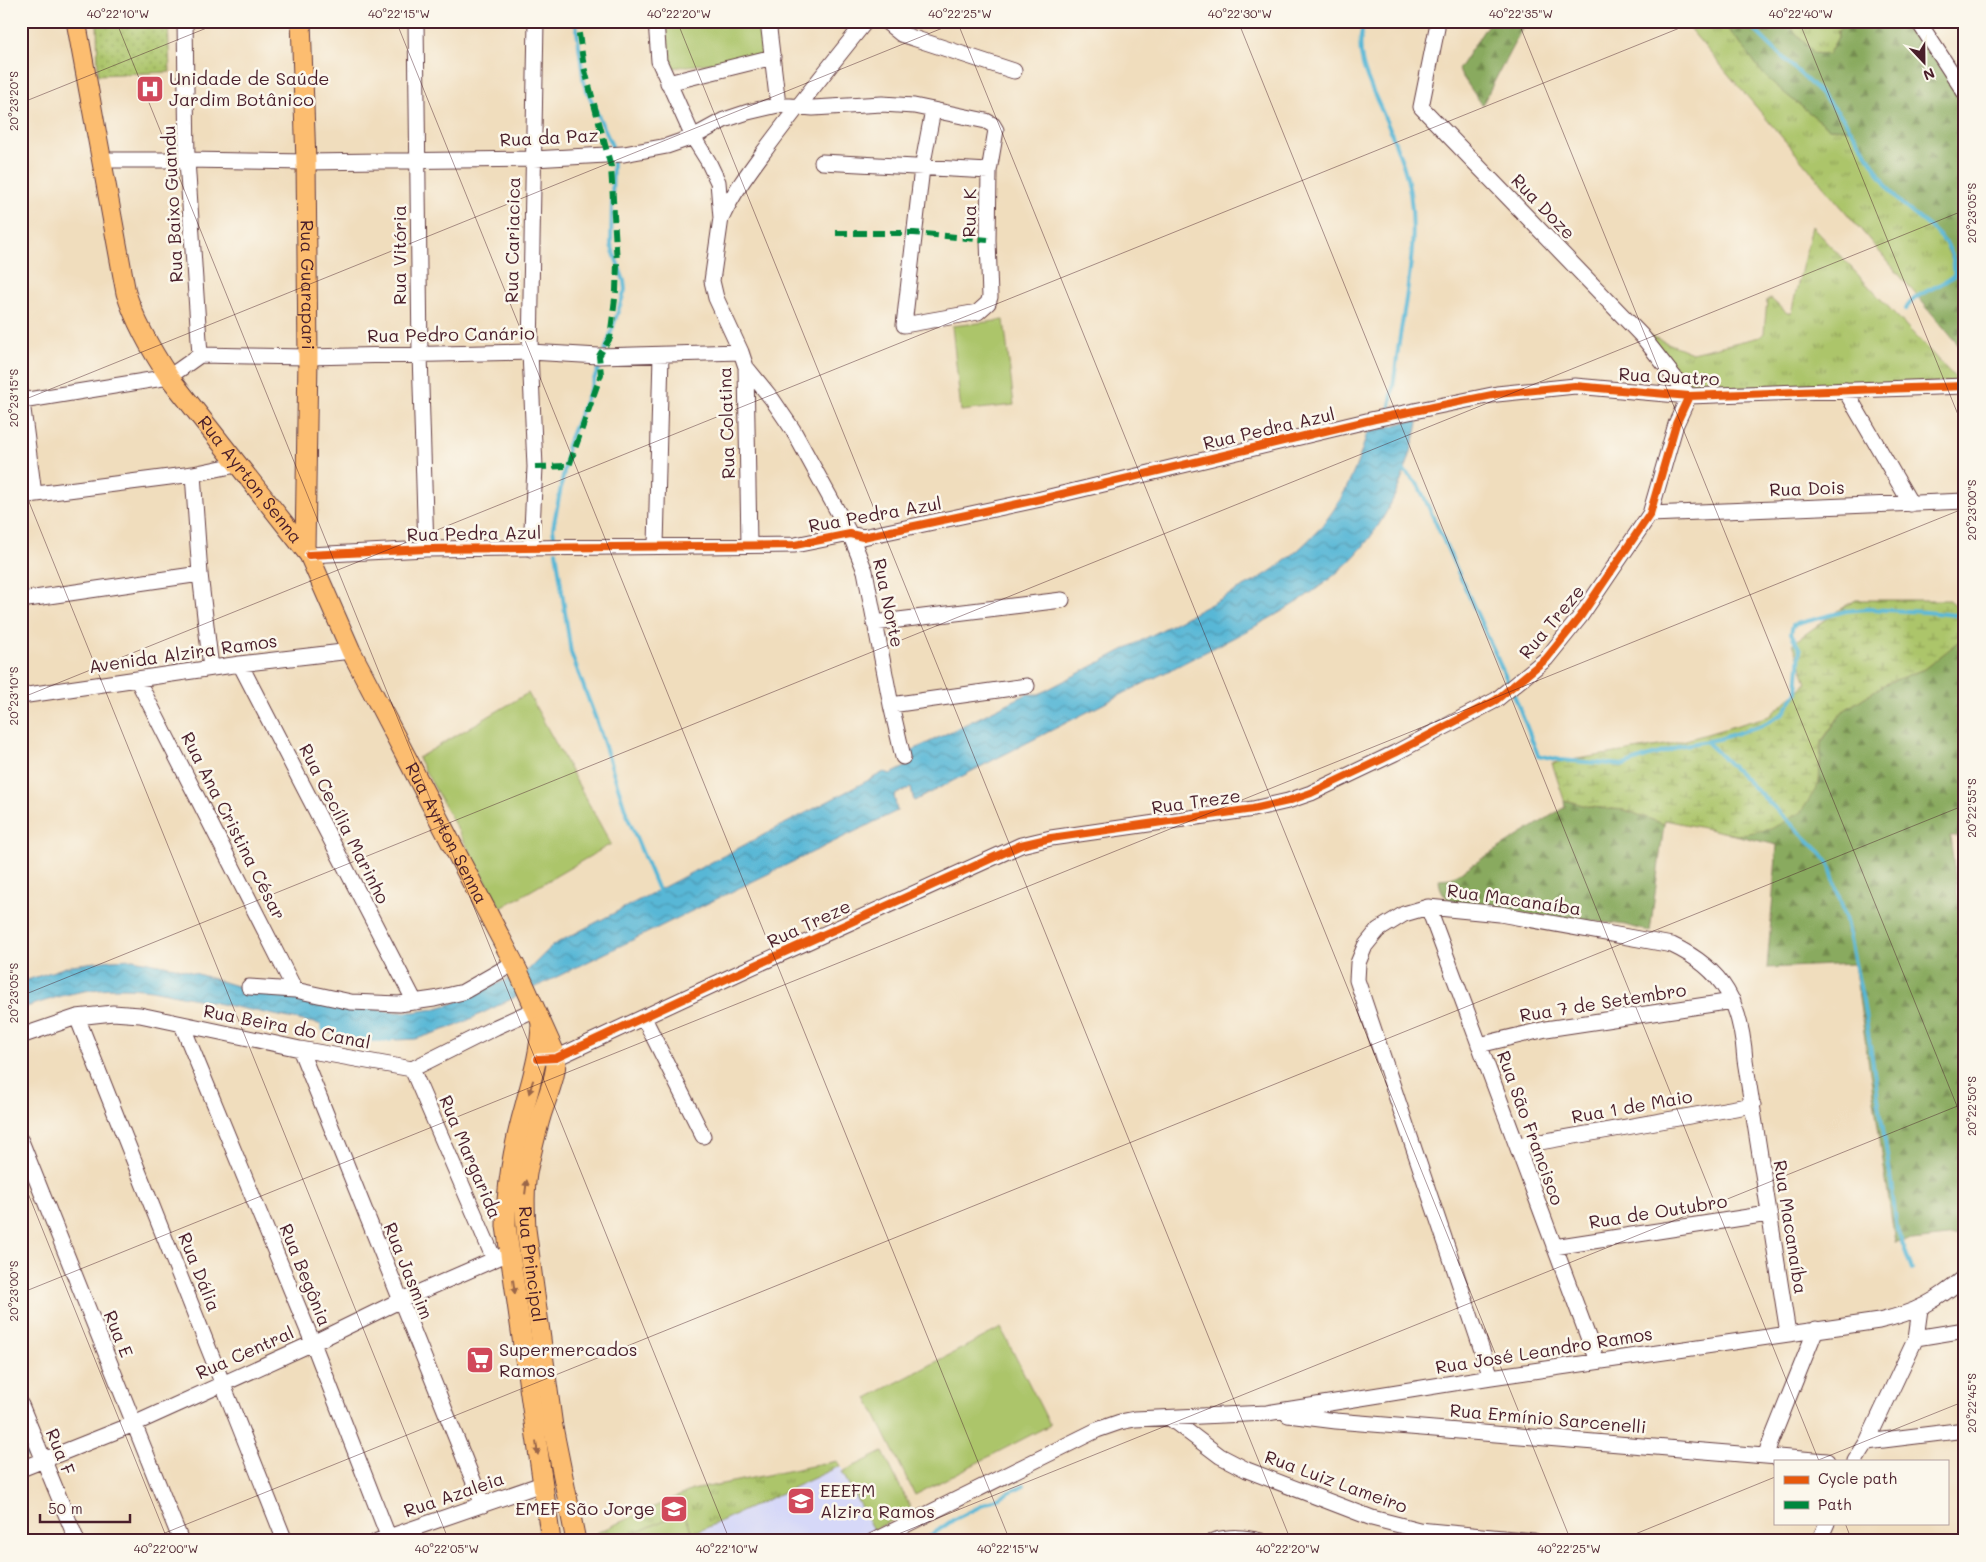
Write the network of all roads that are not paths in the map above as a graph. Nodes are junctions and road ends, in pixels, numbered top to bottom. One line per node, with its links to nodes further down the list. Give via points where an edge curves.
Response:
1 (76, 21): 22 (main road, Rua Ayrton Senna)
2 (185, 21): 23 (street, Rua Baixo Guandu)
3 (301, 21): 25 (main road, Rua Guarapari)
4 (416, 21): 24 (street, Rua Vitória)
5 (536, 21): 21 (street, Rua Cariacica)
6 (656, 21): 14 (street, Rua Colatina, via 659,61)
7 (768, 21): 12 (street)
8 (866, 21): 17 (street)
9 (885, 21): 13 (street, via 901,34)
10 (1918, 21): 15 (street)
11 (1437, 28): 40 (street, Rua Doze, via 1421,107 1642,336)
12 (773, 57): 14 (street); 16 (street)
13 (1014, 71)
14 (668, 83): 20 (street, Rua Colatina)
15 (1965, 93)
16 (778, 105): 17 (street, Rua da Paz); 20 (street, Rua da Paz, via 724,120)
17 (797, 108): 18 (street, Rua da Paz, via 882,104); 29 (street, via 729,202)
18 (933, 110): 19 (street, Rua da Paz); 27 (street)
19 (986, 121): 28 (street, Rua K, via 996,130)
20 (693, 137): 21 (street, Rua da Paz, via 632,153); 29 (street, Rua Colatina, via 718,182)
21 (533, 159): 24 (street, Rua da Paz); 30 (street, Rua Cariacica)
22 (102, 160): 23 (street, Rua da Paz); 37 (main road, Rua Ayrton Senna, via 126,293 141,331)
23 (187, 160): 25 (street, Rua da Paz); 34 (street, Rua Baixo Guandu)
24 (419, 160): 25 (street, Rua da Paz); 32 (street, Rua Vitória)
25 (306, 162): 35 (main road, Rua Guarapari)
26 (822, 162): 27 (street)
27 (922, 168): 28 (street); 28 (street, Rua K, via 904,325 978,312 988,303)
28 (989, 171)
29 (722, 218): 31 (street, Rua Colatina, via 712,281 716,298)
30 (530, 352): 32 (street, Rua Pedro Canário); 33 (street, Rua Pedro Canário, via 599,356); 52 (street, Rua Cariacica, via 534,467)
31 (741, 352): 33 (street, Rua Pedro Canário); 36 (street, Rua Colatina)
32 (420, 354): 35 (street, Rua Pedro Canário); 53 (street, Rua Vitória)
33 (661, 354): 51 (street)
34 (200, 356): 35 (street, Rua Pedro Canário); 37 (street)
35 (308, 357): 54 (main road, Rua Guarapari)
36 (746, 368): 49 (street, Rua Norte, via 793,430); 50 (street, Rua Colatina)
37 (169, 378): 41 (street); 43 (main road, Rua Ayrton Senna)
38 (1965, 386): 39 (street, Rua Quatro)
39 (1846, 390): 40 (street, Rua Quatro); 47 (street)
40 (1689, 396): 42 (street, Rua Quatro, via 1575,386 1497,394); 48 (street, Rua Treze, via 1676,424)
41 (22, 397): 45 (street)
42 (1375, 419): 49 (street, Rua Pedra Azul, via 1041,499 863,537)
43 (236, 465): 44 (street); 54 (main road, Rua Ayrton Senna)
44 (193, 474): 45 (street); 55 (street)
45 (28, 495)
46 (1965, 501): 47 (street, Rua Dois)
47 (1911, 504): 48 (street, Rua Dois)
48 (1650, 514): 75 (street, Rua Treze, via 1580,617 1546,658 1496,700 1395,753 1288,801 1021,845)
49 (850, 534): 50 (street, Rua Pedra Azul, via 795,544); 58 (street, Rua Norte, via 865,571)
50 (749, 545): 51 (street, Rua Pedra Azul)
51 (656, 546): 52 (street, Rua Pedra Azul)
52 (531, 548): 53 (street, Rua Pedra Azul)
53 (426, 549): 54 (street, Rua Pedra Azul)
54 (307, 552): 59 (main road, Rua Ayrton Senna)
55 (200, 574): 56 (street); 61 (street)
56 (21, 600)
57 (1062, 600): 58 (street)
58 (874, 623): 65 (street, Rua Norte)
59 (350, 651): 60 (street, Avenida Alzira Ramos); 68 (main road, Rua Ayrton Senna)
60 (240, 664): 61 (street, Avenida Alzira Ramos); 72 (street, Rua Cecília Marinho)
61 (211, 668): 62 (street, Avenida Alzira Ramos)
62 (137, 679): 64 (street, Avenida Alzira Ramos); 70 (street, Rua Ana Cristina César)
63 (1027, 686): 65 (street)
64 (21, 696)
65 (891, 705): 66 (street, Rua Norte)
66 (903, 756)
67 (1428, 907): 71 (street, Rua Macanaíba, via 1500,914 1672,945 1705,964); 78 (street, Rua São Francisco); 98 (street, Rua Macanaíba, via 1404,914 1378,930 1365,946 1358,963 1357,980)
68 (516, 967): 72 (street, via 463,992); 73 (main road, Rua Ayrton Senna)
69 (249, 987): 70 (street)
70 (295, 990): 72 (street, via 351,1002)
71 (1733, 1001): 78 (street, Rua 7 de Setembro, via 1546,1029); 82 (street, Rua Macanaíba, via 1743,1036)
72 (414, 1002)
73 (536, 1010): 80 (main road, Rua Principal); 81 (street)
74 (77, 1017): 76 (street, Rua Beira do Canal, via 113,1013 140,1015); 77 (street, Rua Beira do Canal); 99 (street, Rua Dália)
75 (644, 1018): 80 (street, Rua Treze); 83 (street)
76 (182, 1025): 79 (street, Rua Beira do Canal); 96 (street, Rua Begônia)
77 (21, 1036)
78 (1479, 1045): 85 (street, Rua São Francisco)
79 (300, 1049): 81 (street, Rua Beira do Canal); 90 (street, Rua Jasmim)
80 (547, 1058): 88 (main road, Rua Principal, one-way to 88, via 517,1138 507,1192); 120 (main road, Rua Principal, one-way to 80, via 552,1427 524,1197 541,1117 551,1087)
81 (412, 1069): 88 (street, Rua Margarida)
82 (1753, 1105): 85 (street, Rua 1 de Maio); 86 (street, Rua Macanaíba)
83 (703, 1136)
84 (21, 1140): 103 (street, Rua E)
85 (1517, 1146): 87 (street, Rua São Francisco)
86 (1768, 1214): 87 (street, Rua de Outubro); 94 (street, Rua Macanaíba)
87 (1554, 1247): 97 (street, Rua São Francisco)
88 (502, 1256): 90 (street, Rua Central); 111 (main road, Rua Principal, one-way to 111)
89 (1965, 1277): 91 (street, Rua José Leandro Ramos)
90 (399, 1301): 96 (street, Rua Central); 112 (street, Rua Jasmim)
91 (1920, 1309): 92 (street, Rua José Leandro Ramos, via 1879,1321); 95 (street)
92 (1816, 1330): 94 (street, Rua José Leandro Ramos); 106 (street)
93 (1965, 1330): 95 (street)
94 (1788, 1333): 97 (street, Rua José Leandro Ramos)
95 (1916, 1338): 105 (street)
96 (313, 1343): 99 (street, Rua Central); 114 (street, Rua Begônia)
97 (1597, 1361): 98 (street, Rua José Leandro Ramos)
98 (1491, 1377): 101 (street, Rua José Leandro Ramos)
99 (224, 1384): 103 (street, Rua Central); 118 (street, Rua Dália)
100 (21, 1405): 107 (street, Rua F)
101 (1267, 1413): 102 (street, Rua José Leandro Ramos); 106 (street, Rua Ermínio Sarcenelli)
102 (1171, 1419): 121 (street, Rua José Leandro Ramos, via 1135,1419 1097,1430); 123 (street, Rua Luiz Lameiro, via 1220,1456 1247,1470 1372,1518 1419,1530)
103 (134, 1424): 107 (street, Rua Central); 117 (street, Rua E)
104 (1965, 1430): 105 (street)
105 (1867, 1442): 109 (street)
106 (1765, 1456): 108 (street, Rua Ermínio Sarcenelli)
107 (43, 1460): 110 (street, Rua Central); 116 (street, Rua F)
108 (1815, 1460)
109 (1856, 1460)
110 (21, 1469)
111 (542, 1484): 112 (street, Rua Azaleia); 119 (main road, Rua Principal)
112 (483, 1506): 114 (street, Rua Azaleia)
113 (1827, 1524): 124 (street)
114 (385, 1539)
115 (1220, 1539): 122 (street)
116 (77, 1541)
117 (181, 1541)
118 (285, 1541)
119 (551, 1541)
120 (576, 1541)
121 (873, 1541)
122 (1261, 1541)
123 (1534, 1541)
124 (1819, 1541)

